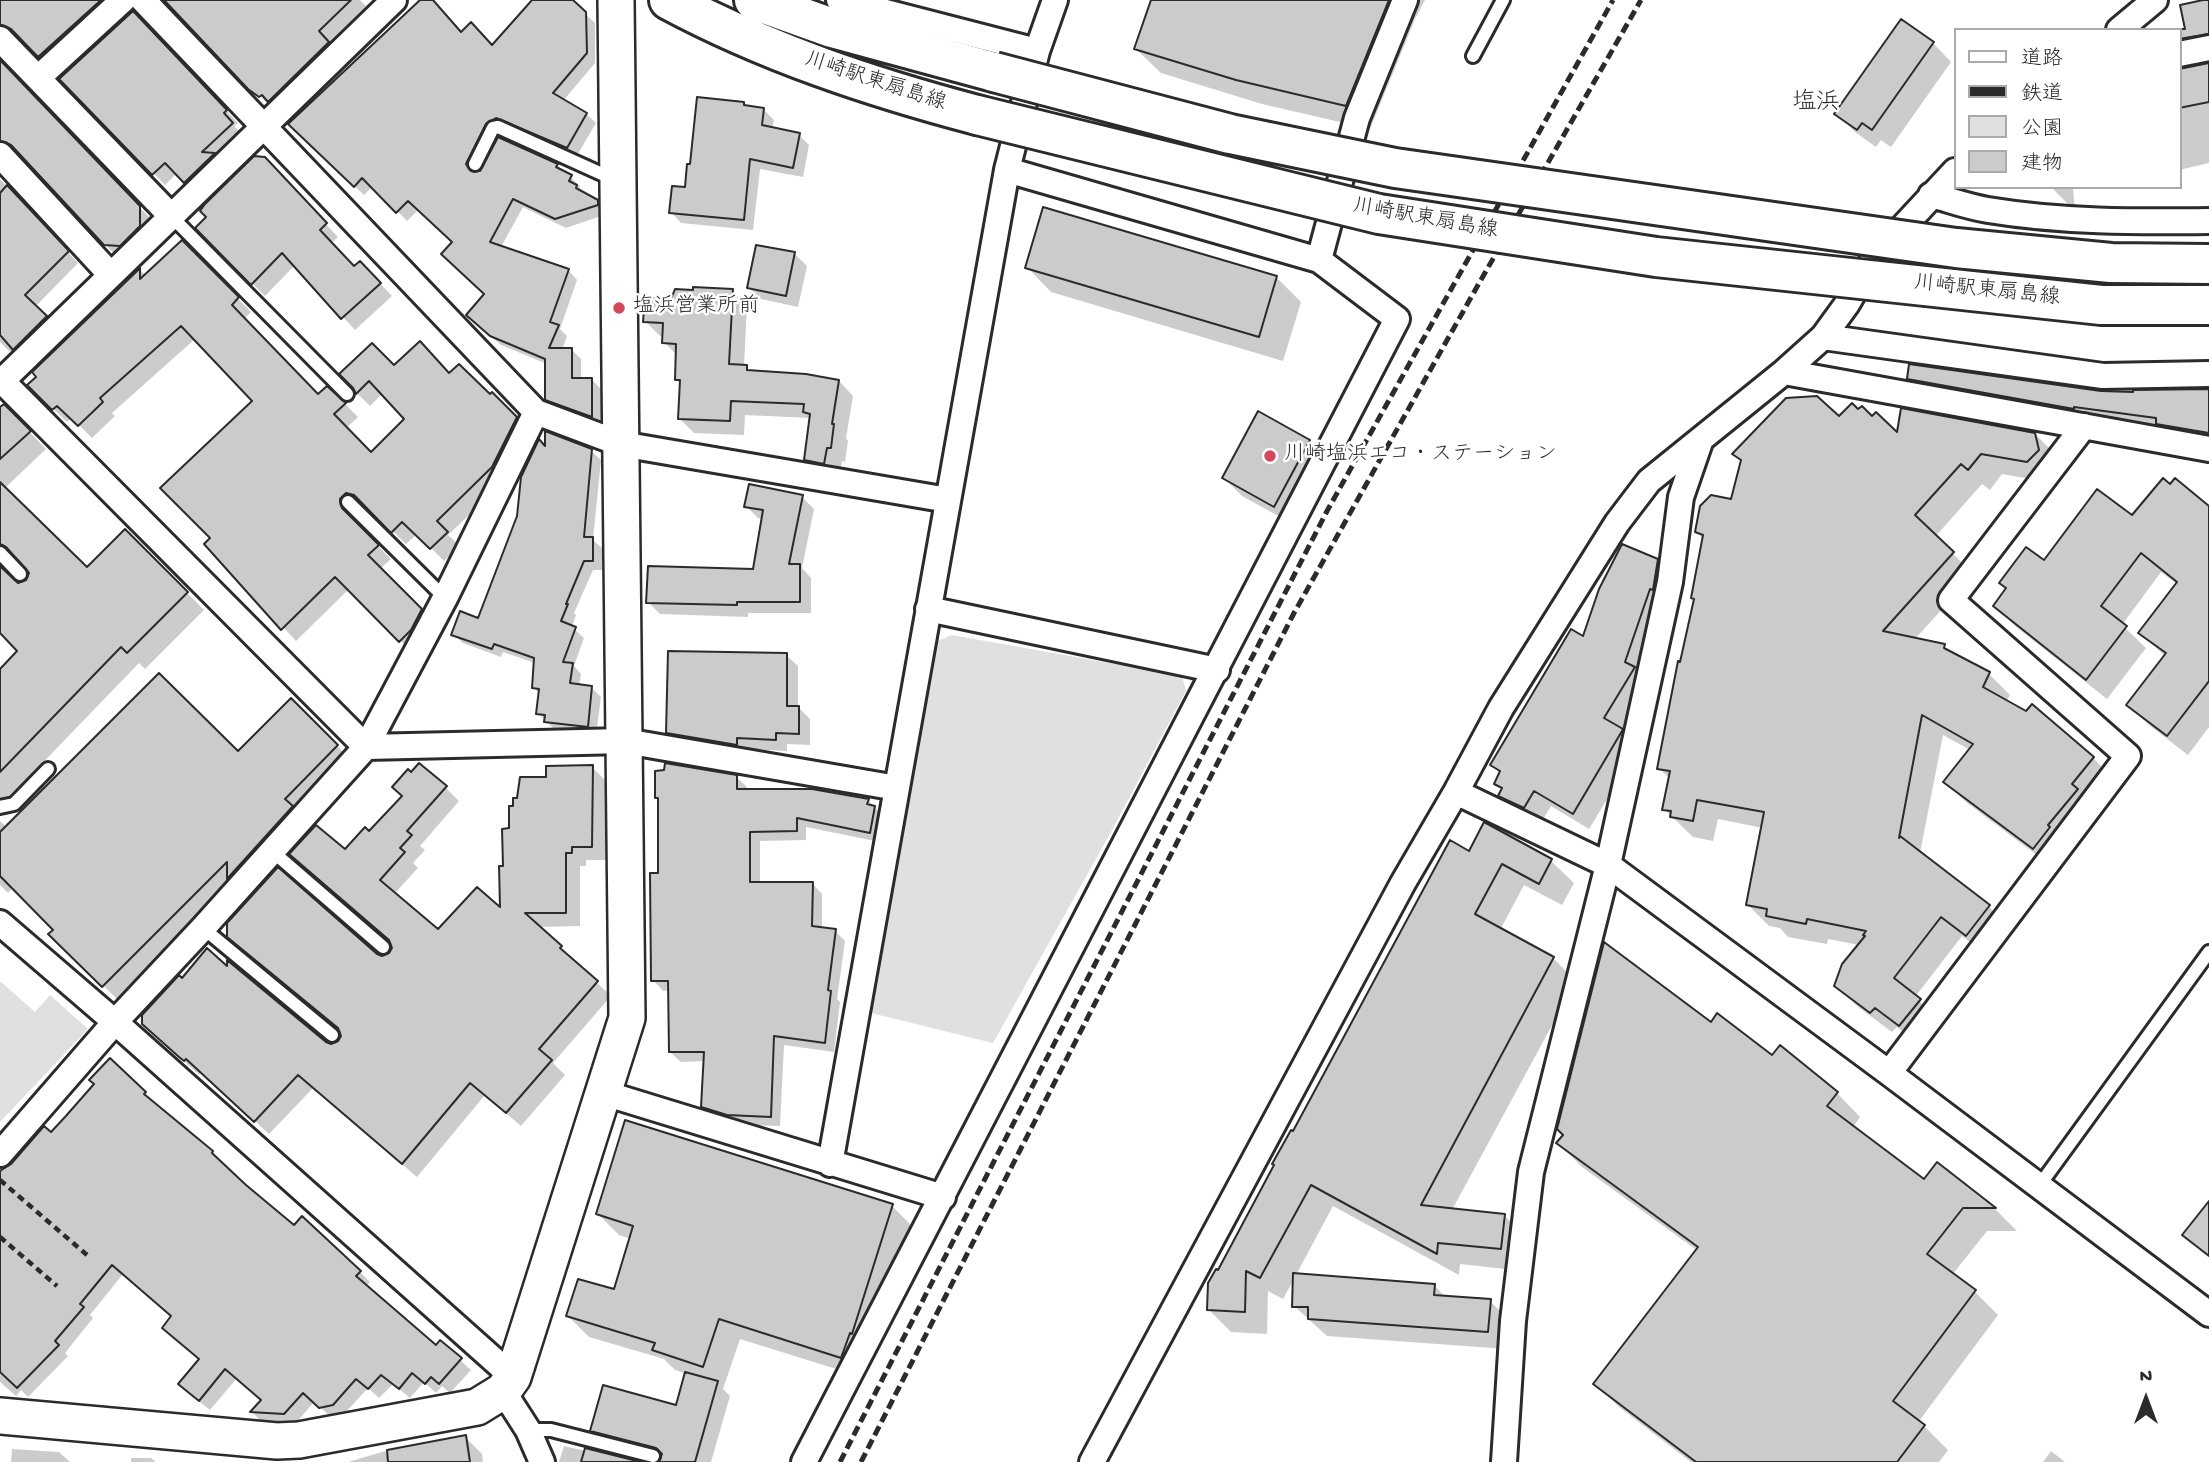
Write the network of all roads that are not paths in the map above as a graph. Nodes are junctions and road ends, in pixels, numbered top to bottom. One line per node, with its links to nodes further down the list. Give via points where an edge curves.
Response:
1 (123, 0): 18 (street)
2 (143, 0): 19 (street)
3 (616, 0): 24 (street)
4 (669, 0): 31 (highway, 川崎駅東扇島線, bridge, via 717,25 892,93 1379,215 1656,257 2101,304)
5 (754, 0): 29 (highway, 川崎駅東扇島線, bridge, via 832,28 994,72 1230,134 1395,169 1956,248 2111,264)
6 (839, 0): 15 (street)
7 (1055, 0): 15 (street)
8 (1405, 0): 28 (street, via 1357,118)
9 (1503, 0): 17 (lane)
10 (2155, 0): 12 (street)
11 (384, 3): 19 (street)
12 (2121, 28)
13 (0, 39): 18 (street)
14 (2209, 48): 16 (street)
15 (1037, 51): 22 (street)
16 (2181, 54)
17 (1473, 56)
18 (38, 78): 26 (street)
19 (264, 126): 26 (street); 37 (street)
20 (0, 155): 30 (street)
21 (475, 163): 24 (lane, via 493,128 498,127)
22 (1007, 170): 28 (street); 42 (street)
23 (1954, 172): 25 (street)
24 (618, 181): 40 (street)
25 (1931, 195): 27 (street, via 2050,218); 32 (street, via 1874,258)
26 (171, 216): 30 (street); 36 (lane)
27 (2209, 221)
28 (1319, 260): 48 (street, via 1397,319)
29 (2209, 264)
30 (110, 274): 35 (street)
31 (2209, 305)
32 (1823, 337): 33 (street); 34 (street, via 2103,376)
33 (1784, 372): 38 (street); 39 (street)
34 (2209, 373)
35 (1, 382): 50 (street)
36 (348, 394)
37 (536, 412): 40 (street); 46 (street)
38 (2084, 426): 41 (street); 63 (street, via 1951,600 2128,756)
39 (1702, 438): 53 (street, via 1649,481 1617,523 1501,708); 56 (street, via 1681,497 1670,582)
40 (621, 444): 42 (street); 49 (street)
41 (2209, 449)
42 (947, 500): 47 (street)
43 (348, 502): 46 (lane)
44 (0, 553): 45 (lane)
45 (20, 574)
46 (444, 598): 50 (street)
47 (928, 609): 48 (street); 52 (street)
48 (1217, 670): 68 (street)
49 (625, 741): 50 (street); 52 (street); 64 (street, via 628,1006)
50 (366, 747): 55 (street)
51 (48, 769): 54 (lane, via 14,804)
52 (897, 788): 66 (street)
53 (1456, 792): 56 (street); 76 (street)
54 (0, 807)
55 (272, 852): 58 (street); 59 (lane)
56 (1608, 865): 63 (street); 77 (street, via 1531,1172 1513,1321)
57 (0, 923): 61 (street)
58 (204, 928): 61 (street); 62 (lane)
59 (383, 947)
60 (2209, 952): 67 (lane)
61 (115, 1022): 65 (street); 70 (street)
62 (332, 1035)
63 (1889, 1073): 67 (street)
64 (604, 1093): 66 (street); 70 (street)
65 (0, 1154)
66 (830, 1164): 68 (street)
67 (2039, 1186): 69 (street)
68 (943, 1197): 75 (street)
69 (2209, 1314)
70 (508, 1384): 71 (street, via 477,1407 288,1441); 72 (street)
71 (0, 1416)
72 (528, 1430): 73 (lane, via 551,1430); 74 (street)
73 (653, 1456)
74 (542, 1462)
75 (804, 1462)
76 (1092, 1462)
77 (1504, 1462)

